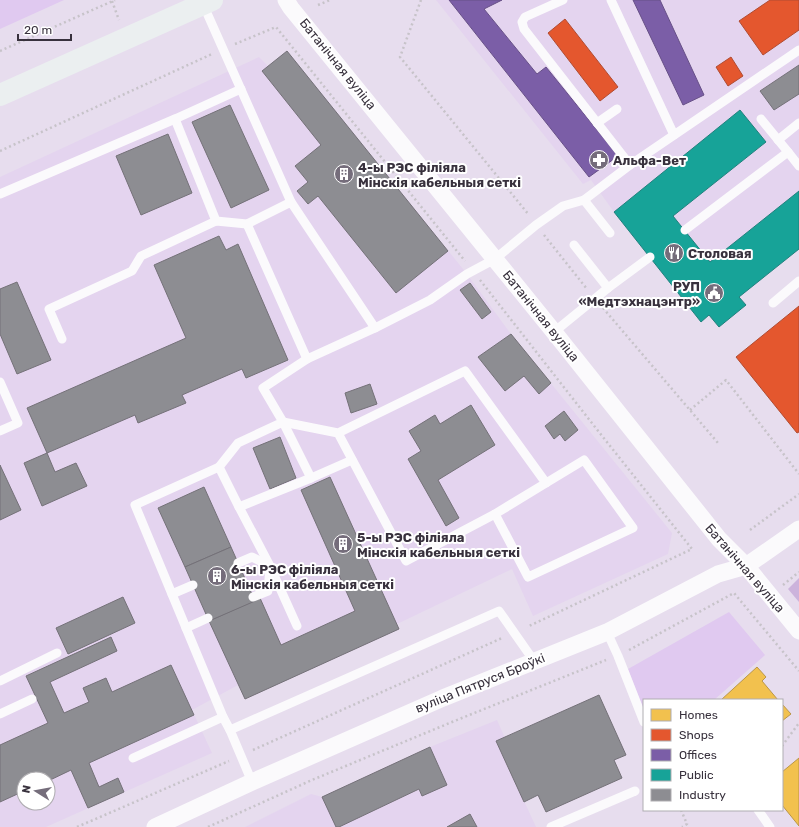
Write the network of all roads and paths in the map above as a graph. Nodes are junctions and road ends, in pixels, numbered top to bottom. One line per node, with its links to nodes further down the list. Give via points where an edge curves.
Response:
1 (114, 0): 10 (path)
2 (286, 0): 33 (street, Батанічная вуліца)
3 (330, 0): 7 (path)
4 (563, 0): 16 (lane, via 525,17 522,22 524,29)
5 (611, 0): 18 (lane)
6 (208, 2): 8 (lane); 12 (main road)
7 (318, 5)
8 (224, 49): 11 (lane); 20 (path); 34 (path, via 276,27)
9 (799, 50): 18 (lane)
10 (0, 52)
11 (240, 89): 14 (lane); 26 (lane)
12 (0, 95)
13 (617, 109): 16 (lane)
14 (175, 119): 24 (lane); 27 (lane)
15 (762, 119): 19 (lane)
16 (597, 123): 22 (lane)
17 (799, 123): 19 (lane)
18 (674, 136): 22 (lane)
19 (778, 140): 21 (lane)
20 (0, 151)
21 (788, 152): 23 (lane); 29 (lane)
22 (630, 165): 25 (lane)
23 (799, 166)
24 (0, 194)
25 (584, 200): 30 (lane); 33 (lane, via 563,206)
26 (291, 202): 28 (lane); 38 (lane)
27 (216, 221): 28 (lane); 40 (lane, via 141,256 132,271 49,309)
28 (247, 224): 41 (lane)
29 (685, 230)
30 (610, 233)
31 (574, 245): 36 (lane)
32 (650, 257): 36 (lane)
33 (495, 259): 34 (lane); 39 (street, Батанічная вуліца)
34 (473, 271): 38 (lane, via 430,300); 70 (path, via 692,549)
35 (799, 281): 37 (lane)
36 (608, 288): 39 (lane)
37 (773, 303)
38 (375, 328): 41 (lane)
39 (554, 332): 59 (street, Батанічная вуліца, via 719,539)
40 (62, 339)
41 (307, 359): 44 (lane, via 263,388)
42 (0, 382): 45 (lane, via 18,423)
43 (690, 410): 49 (path, via 726,380)
44 (283, 422): 46 (lane); 48 (lane, via 238,443); 50 (lane)
45 (0, 431)
46 (338, 433): 47 (lane); 51 (lane, via 465,371)
47 (352, 460): 50 (lane); 54 (lane, via 406,561)
48 (219, 467): 53 (lane); 63 (lane, via 135,505)
49 (799, 474)
50 (311, 478): 53 (lane)
51 (546, 484): 54 (lane); 54 (lane, via 584,460 633,528 528,577)
52 (799, 494): 56 (path)
53 (239, 507): 58 (lane)
54 (495, 514)
55 (799, 529): 59 (street, вуліца Пятруся Броўкі)
56 (750, 530)
57 (238, 563): 58 (lane, via 252,557)
58 (270, 566): 64 (lane, via 268,591); 66 (lane)
59 (746, 566): 68 (street, Батанічная вуліца); 69 (street, вуліца Пятруся Броўкі, via 718,574)
60 (799, 572): 62 (path)
61 (193, 585): 63 (lane)
62 (783, 585)
63 (172, 594): 67 (lane)
64 (253, 597)
65 (208, 618): 67 (lane)
66 (297, 626)
67 (186, 628): 78 (lane)
68 (799, 631)
69 (606, 632): 72 (lane); 73 (street, вуліца Пятруся Броўкі)
70 (514, 633): 73 (lane); 81 (lane, via 499,611); 83 (path)
71 (57, 653): 75 (lane)
72 (618, 656): 74 (path, via 734,593); 79 (lane); 91 (path, via 312,780)
73 (534, 661): 85 (street, вуліца Пятруся Броўкі)
74 (799, 671)
75 (0, 681)
76 (32, 699): 77 (lane)
77 (0, 714)
78 (223, 717): 81 (lane); 84 (lane)
79 (643, 719)
80 (799, 723): 82 (path)
81 (230, 730): 83 (lane)
82 (783, 745)
83 (241, 756): 85 (lane); 89 (path)
84 (133, 758)
85 (252, 782): 90 (street, вуліца Пятруся Броўкі)
86 (635, 791): 92 (lane)
87 (681, 811): 93 (path, via 687,824)
88 (759, 811): 94 (lane)
89 (77, 827)
90 (155, 827)
91 (208, 827)
92 (551, 827)
93 (682, 827)
94 (770, 827)

